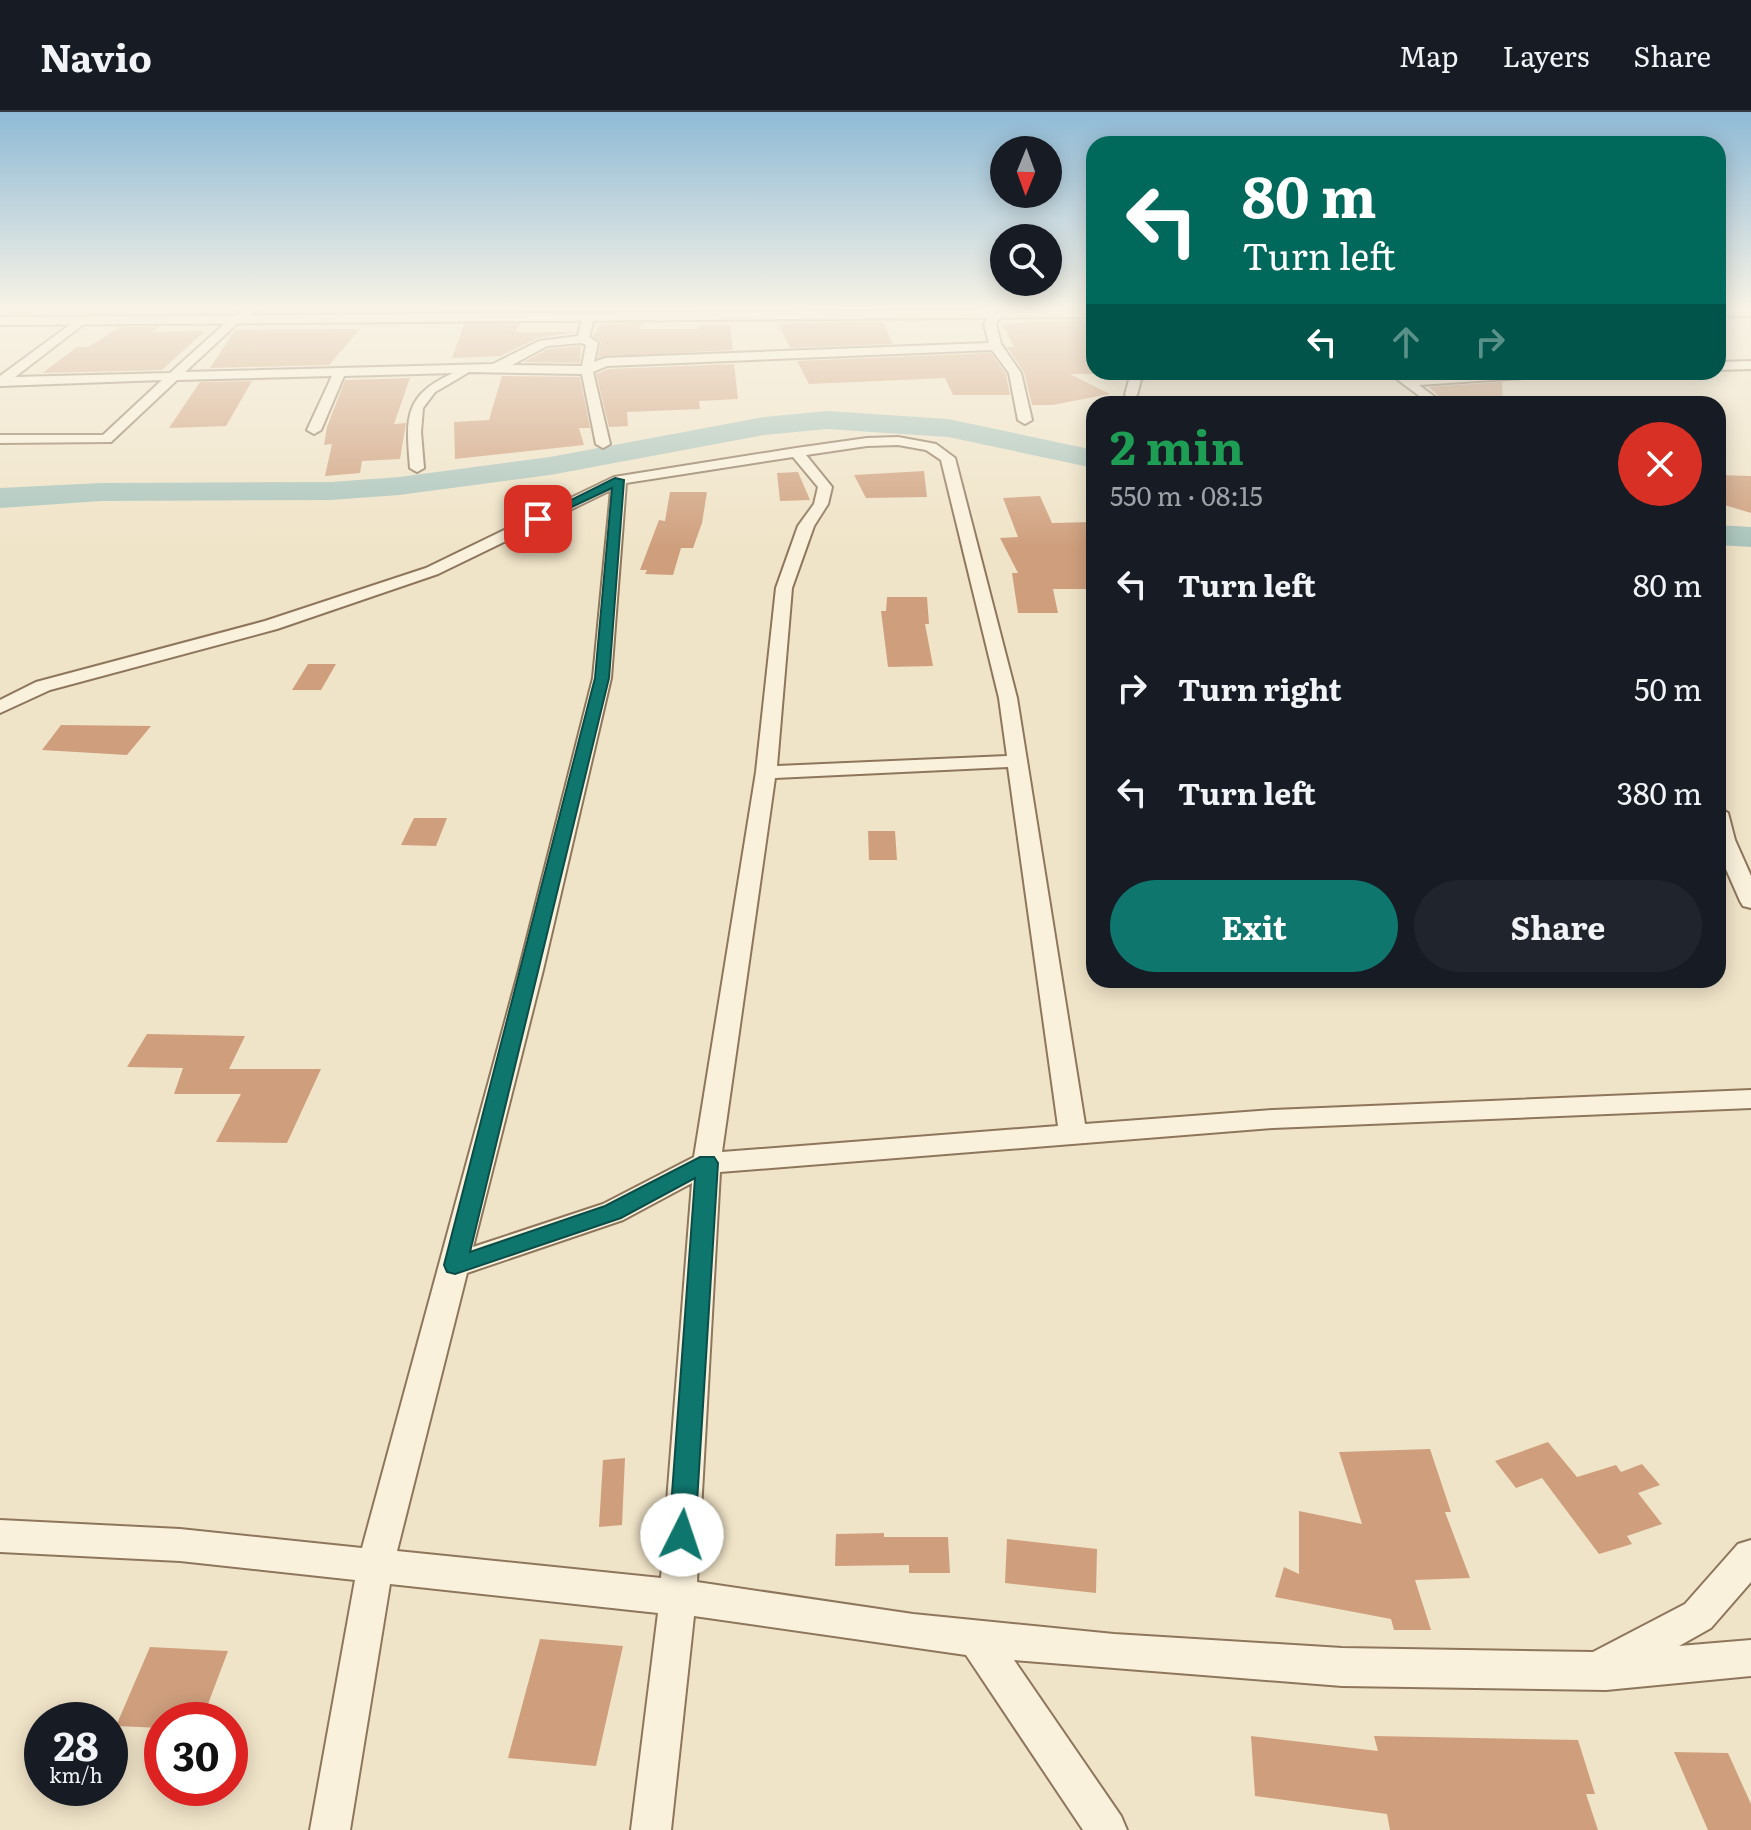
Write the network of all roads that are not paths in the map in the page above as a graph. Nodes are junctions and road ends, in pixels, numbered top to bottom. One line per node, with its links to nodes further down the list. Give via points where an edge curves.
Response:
1 (162, 388): 10 (street, via 106,439)
2 (333, 388): 9 (street)
3 (432, 388): 13 (street, via 419,398 414,414)
4 (591, 388): 11 (street)
5 (1018, 388): 8 (street)
6 (1133, 388): 7 (street)
7 (1131, 395)
8 (1025, 420)
9 (314, 430)
10 (0, 439)
11 (603, 444)
12 (796, 452): 14 (street); 16 (street, via 890,440 931,448 948,458 1008,698); 17 (street, via 825,487 784,588)
13 (417, 468)
14 (619, 480): 15 (street, via 432,571 271,625 43,686); 23 (street, via 602,678)
15 (0, 707)
16 (1018, 761): 17 (street); 21 (street)
17 (766, 772): 22 (street)
18 (1726, 845): 19 (street)
19 (1751, 901)
20 (1751, 1099): 21 (street, via 1273,1119)
21 (1073, 1134): 22 (street)
22 (707, 1163): 23 (street, via 613,1212); 27 (street)
23 (455, 1265): 26 (street)
24 (0, 1536): 26 (street, via 180,1545)
25 (1751, 1556): 30 (street, via 1698,1616)
26 (375, 1566): 27 (street); 31 (street)
27 (678, 1597): 28 (street); 32 (street)
28 (977, 1639): 30 (street, via 1342,1667); 33 (street)
29 (1751, 1658): 30 (street)
30 (1596, 1671)
31 (330, 1830)
32 (651, 1830)
33 (1107, 1830)

